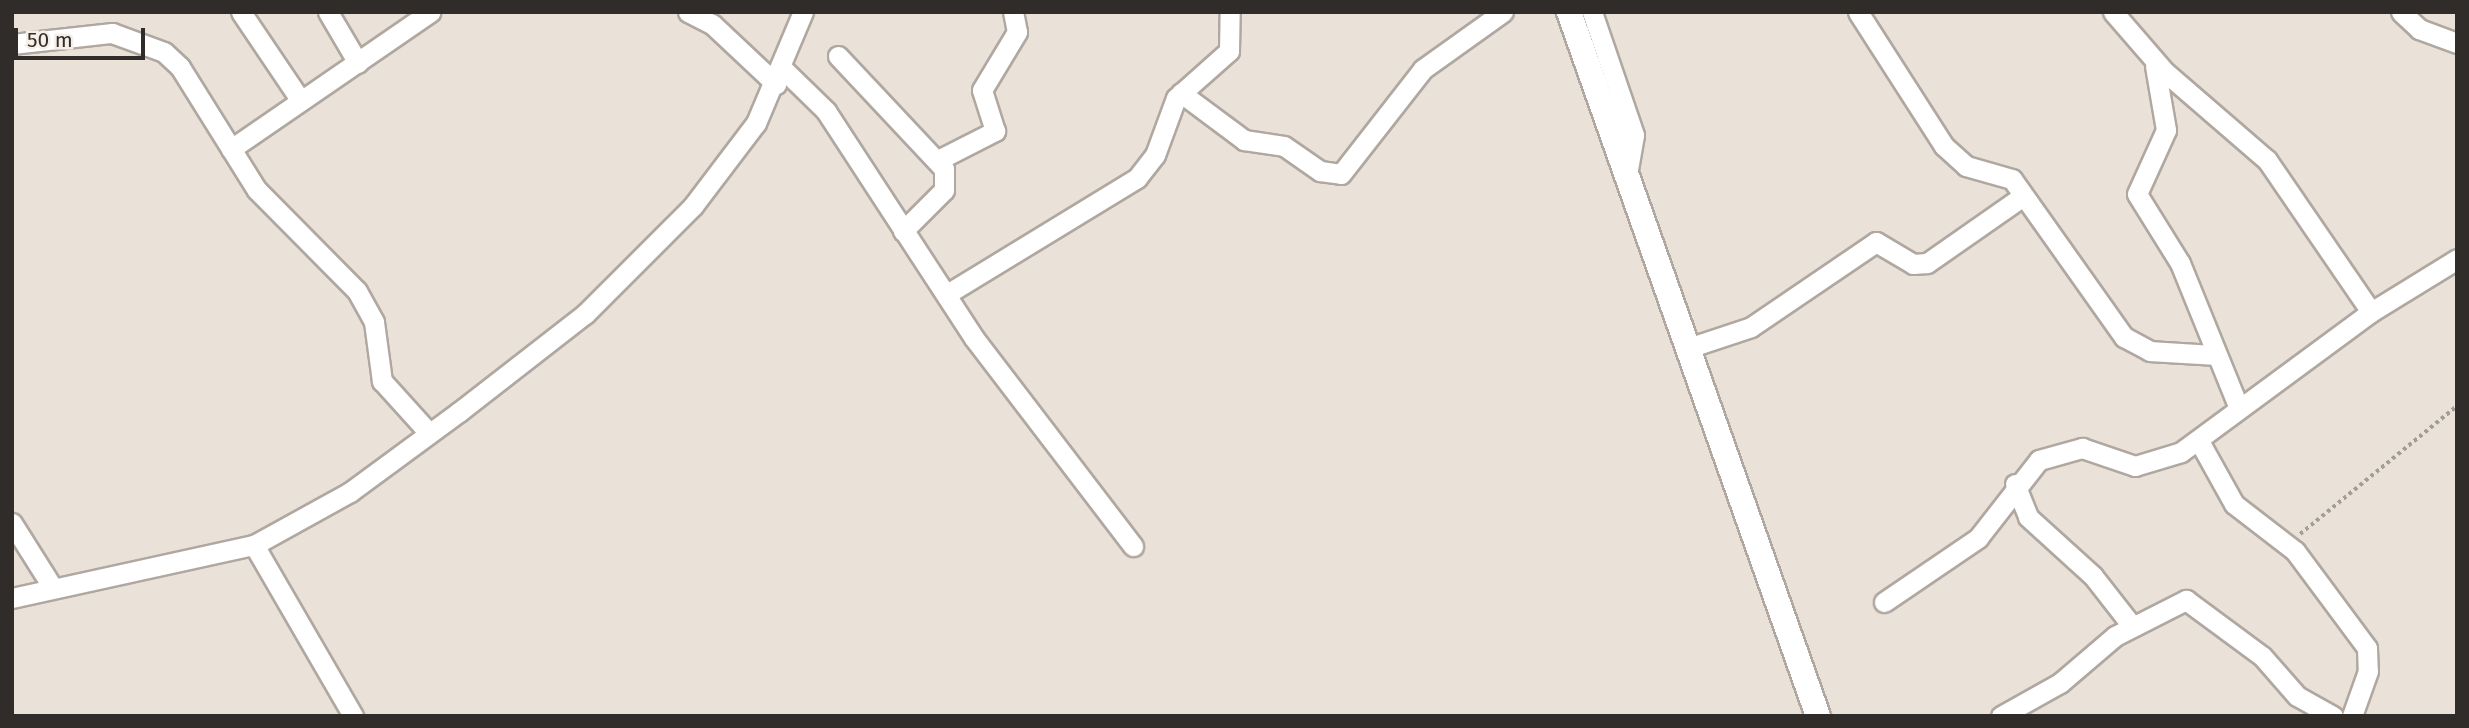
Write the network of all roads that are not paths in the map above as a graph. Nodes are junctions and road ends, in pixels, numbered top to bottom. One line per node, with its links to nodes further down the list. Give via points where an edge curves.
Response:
1 (241, 12): 22 (street)
2 (328, 12): 19 (street)
3 (430, 12): 19 (street)
4 (688, 12): 20 (street, via 712,24)
5 (803, 12): 20 (street)
6 (1013, 12): 25 (street, via 1017,32 982,90 995,131)
7 (1230, 12): 21 (street, via 1228,51)
8 (1503, 12): 21 (street, via 1423,69 1341,174 1320,171 1284,146 1244,140)
9 (1558, 12): 23 (street, via 1582,79)
10 (1569, 12): 23 (main road)
11 (1592, 12): 26 (street, via 1634,135)
12 (1858, 12): 27 (street, via 1944,146 1966,166 2012,179)
13 (2113, 12): 17 (street)
14 (2401, 12): 15 (street, via 2419,29)
15 (2457, 43)
16 (12, 44): 24 (street, via 113,33 145,43 180,66)
17 (2150, 55): 31 (street, via 2267,160); 33 (street, via 2165,97 2166,130 2137,194 2180,263)
18 (838, 56): 25 (street)
19 (358, 63): 22 (street)
20 (779, 76): 28 (street, via 825,111); 35 (street, via 735,155 642,263)
21 (1181, 93): 30 (street, via 1156,155 1137,178)
22 (301, 101): 24 (street)
23 (1605, 112): 26 (main road)
24 (231, 149): 35 (street, via 271,208 356,291 374,322 383,381)
25 (940, 159): 28 (street, via 944,190)
26 (1627, 176): 32 (main road)
27 (2023, 196): 32 (street, via 1927,263 1913,264 1876,242 1751,327); 33 (street, via 2124,337 2150,351)
28 (903, 231): 30 (street)
29 (2457, 258): 31 (street)
30 (947, 294): 40 (street)
31 (2371, 312): 34 (street)
32 (1688, 348): 45 (main road)
33 (2216, 355): 34 (street)
34 (2239, 408): 36 (street)
35 (429, 433): 39 (street, via 349,492)
36 (2199, 441): 37 (street, via 2135,466 2070,448 2039,460); 49 (street, via 2244,516 2287,544 2367,648 2368,671)
37 (2015, 484): 43 (street, via 1978,538); 44 (street, via 2028,517 2093,576)
38 (12, 523): 41 (street)
39 (254, 545): 41 (street); 46 (street)
40 (1133, 546)
41 (51, 585): 42 (street)
42 (12, 598)
43 (1884, 602)
44 (2132, 626): 47 (street, via 2060,683); 48 (street, via 2176,601 2195,604 2262,656 2297,696)
45 (1813, 713)
46 (353, 716)
47 (2001, 716)
48 (2333, 716)
49 (2352, 716)

